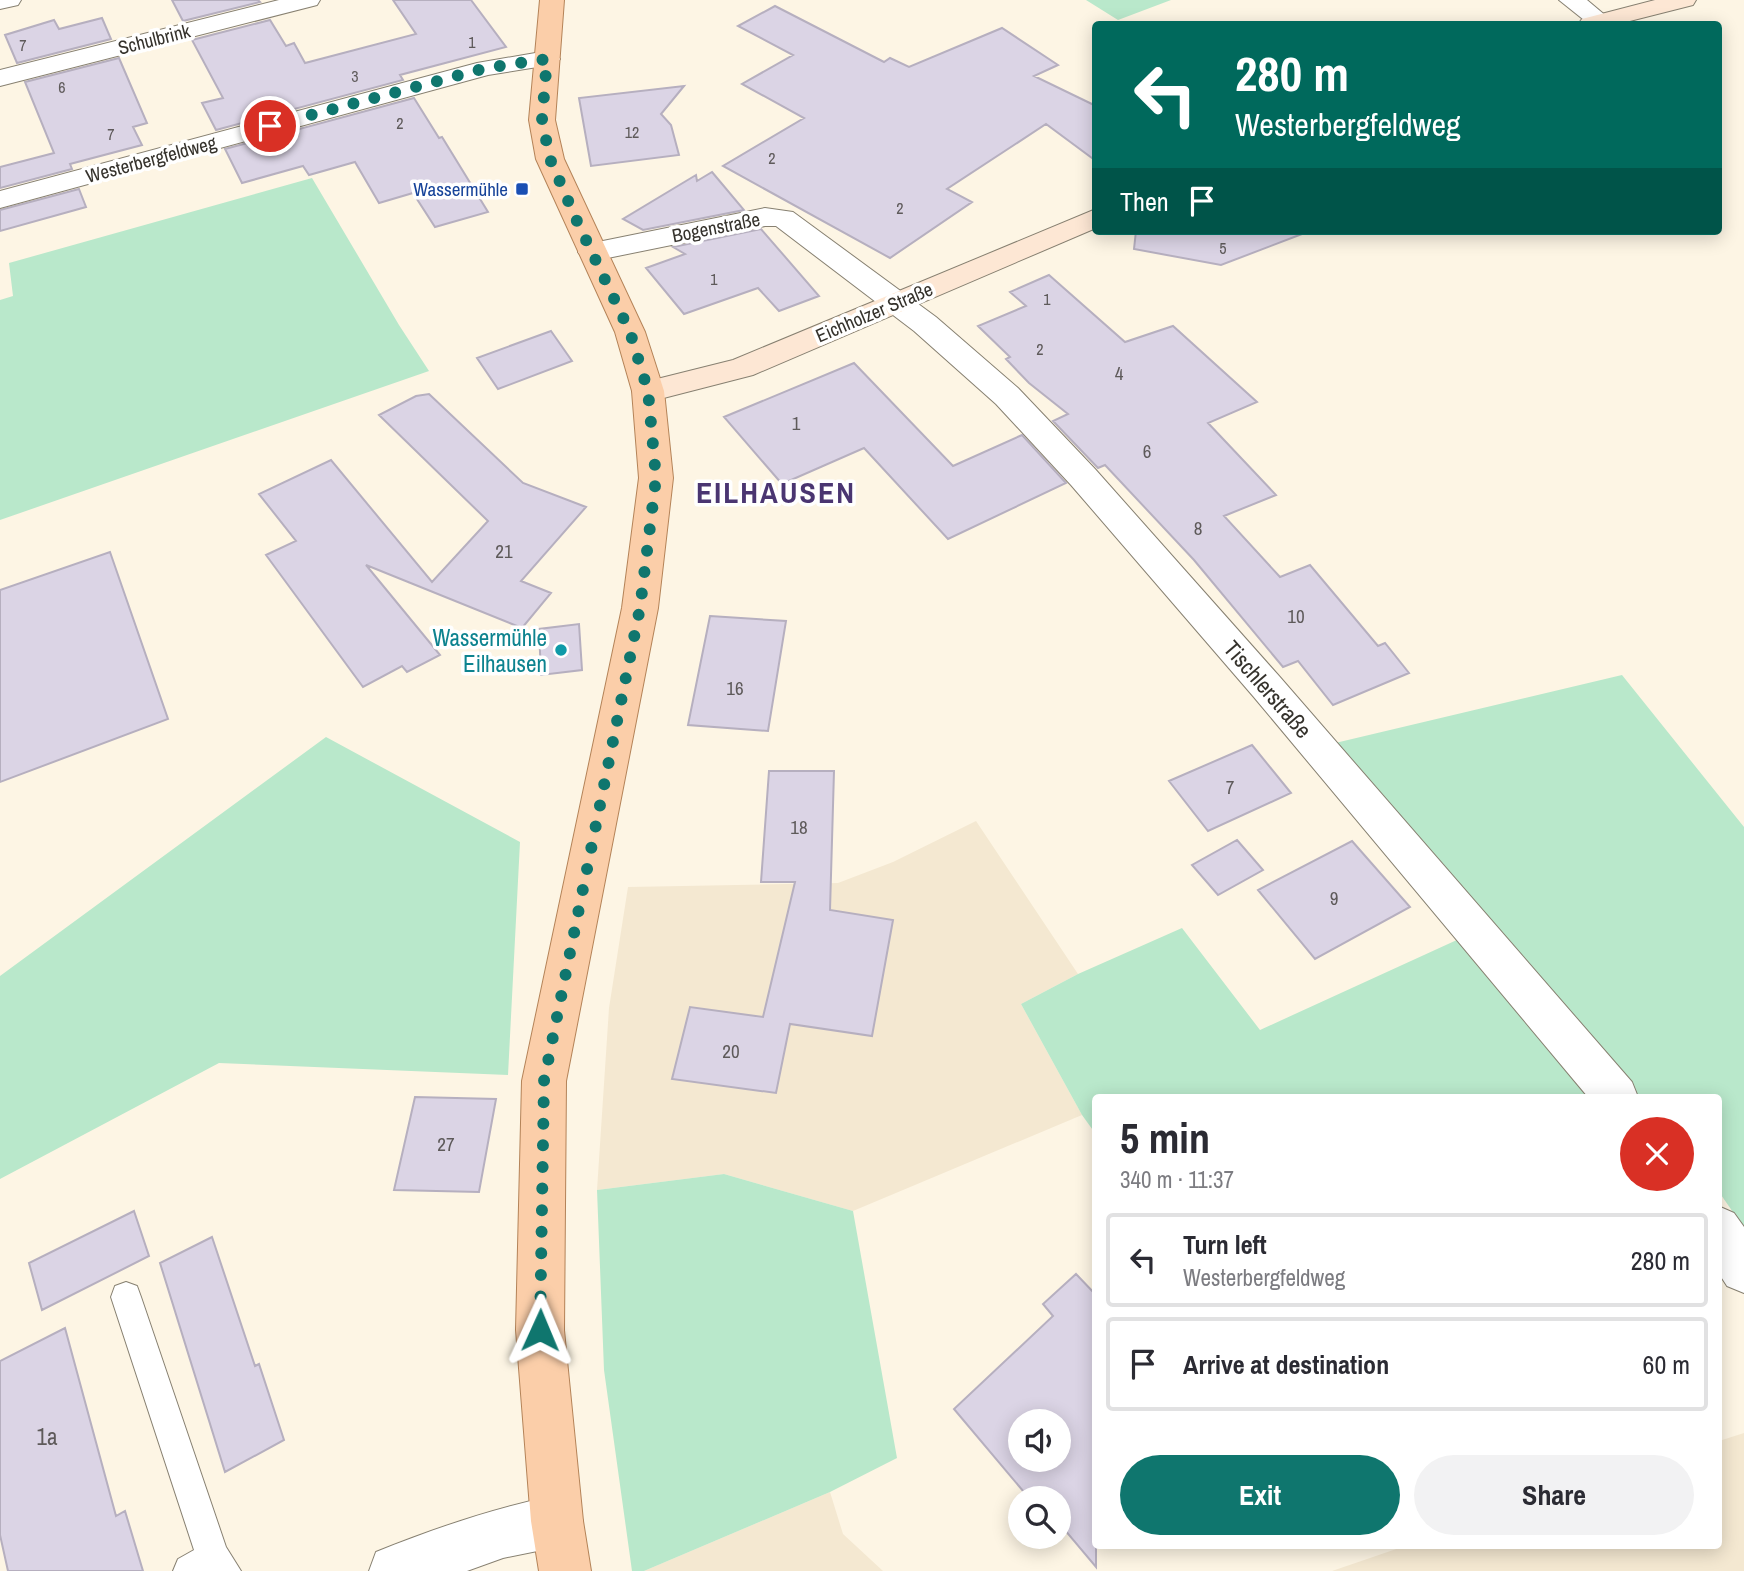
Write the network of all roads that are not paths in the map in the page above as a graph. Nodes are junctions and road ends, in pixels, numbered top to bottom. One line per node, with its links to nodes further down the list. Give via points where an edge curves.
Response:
1 (9, 0): 6 (street)
2 (308, 0): 10 (street, Schulbrink)
3 (552, 0): 9 (main road)
4 (1572, 0): 7 (street)
5 (1684, 0): 8 (street)
6 (0, 2)
7 (1593, 21)
8 (1603, 21)
9 (547, 59): 11 (street, Westerbergfeldweg, via 486,68); 13 (main road, via 542,120 550,159)
10 (0, 78)
11 (0, 200)
12 (1092, 219): 14 (street, Eichholzer Straße)
13 (593, 253): 14 (street, Bogenstraße, via 765,217 783,218); 15 (main road, via 630,332)
14 (897, 303): 15 (street, Eichholzer Straße, via 742,368); 16 (street, Tischlerstraße, via 1007,396 1083,477)
15 (648, 391): 20 (main road, via 656,478 640,608 544,1081 540,1330)
16 (1613, 1094)
17 (1722, 1235): 18 (street)
18 (1744, 1269)
19 (127, 1297): 21 (lane)
20 (557, 1521): 22 (street, via 503,1532); 23 (main road)
21 (209, 1566)
22 (395, 1571)
23 (565, 1571)

